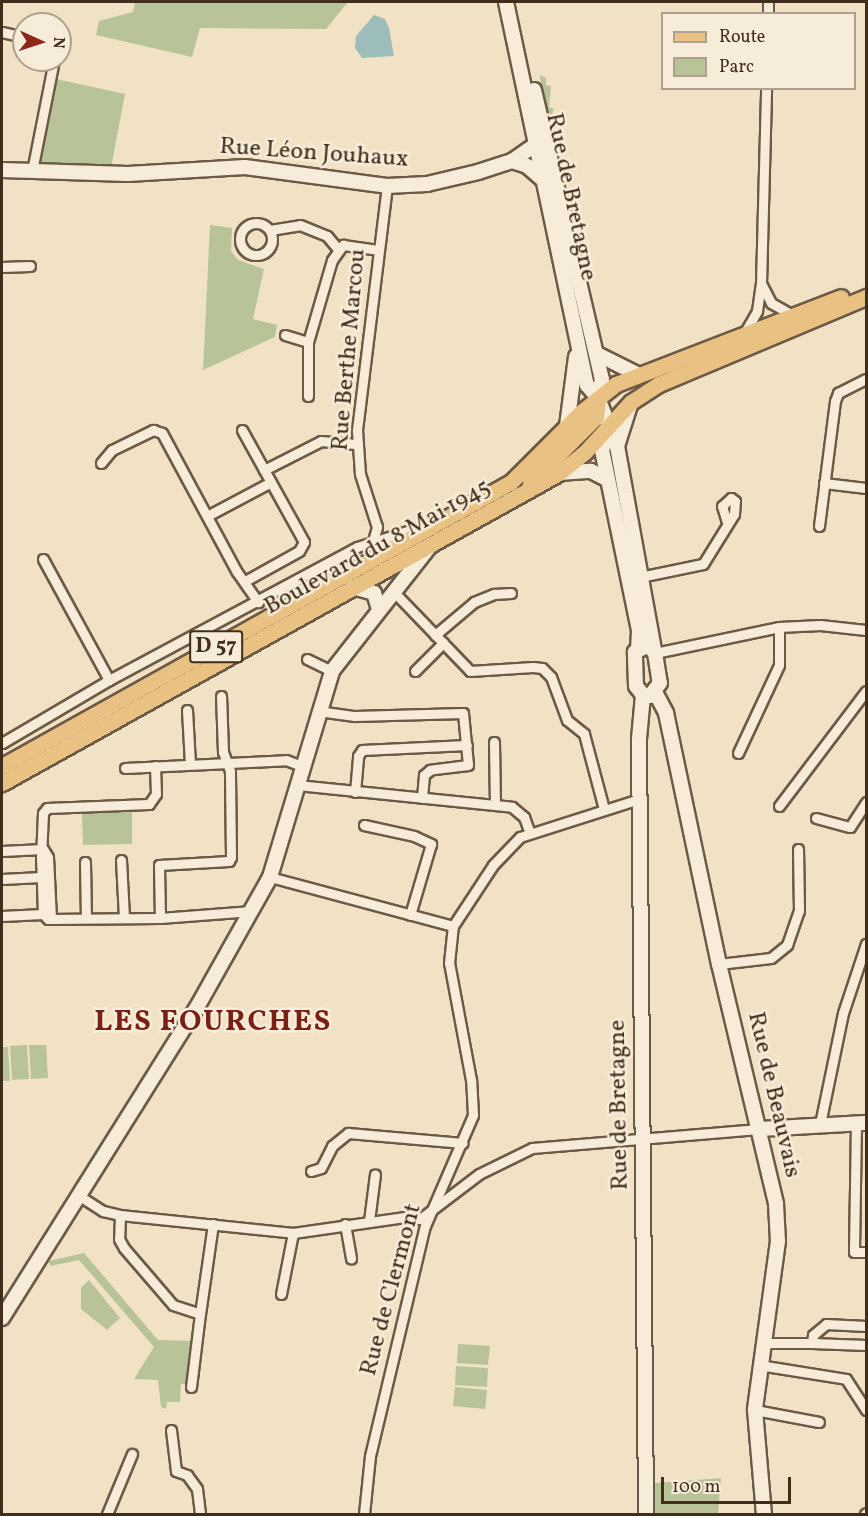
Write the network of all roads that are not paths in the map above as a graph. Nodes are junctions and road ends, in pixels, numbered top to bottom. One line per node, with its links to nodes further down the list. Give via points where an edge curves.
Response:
1 (506, 2): 5 (main road, Rue de Bretagne)
2 (515, 2): 24 (main road, Rue de Bretagne)
3 (52, 72): 8 (street)
4 (766, 90): 16 (street)
5 (536, 144): 6 (main road, Rue Léon Jouhaux); 9 (main road, Rue de Bretagne)
6 (512, 162): 9 (main road, via 527,166); 10 (main road, Rue Léon Jouhaux, via 427,184)
7 (2, 170): 8 (main road, Rue Léon Jouhaux)
8 (32, 171): 10 (main road, Rue Léon Jouhaux, via 128,174 242,167)
9 (544, 181): 22 (main road, Rue de Bretagne)
10 (387, 186): 13 (street, Rue Berthe Marcou)
11 (270, 230): 12 (street, via 300,225 327,236)
12 (337, 248): 13 (street, via 343,245); 23 (street)
13 (378, 250): 34 (street, Rue Berthe Marcou)
14 (30, 266): 15 (street)
15 (2, 267)
16 (761, 284): 19 (street, via 771,303); 21 (street, via 757,311)
17 (867, 287): 19 (main road, Boulevard du 8 Mai 1945)
18 (867, 297): 29 (main road, Boulevard du 8 Mai 1945, via 659,384)
19 (796, 316): 21 (main road, Boulevard du 8 Mai 1945)
20 (285, 335): 23 (street)
21 (742, 337): 25 (main road, Boulevard du 8 Mai 1945)
22 (576, 338): 28 (main road, Rue de Bretagne, via 588,388); 30 (main road)
23 (308, 342): 27 (street)
24 (597, 354): 25 (main road); 28 (main road, Rue de Bretagne, via 602,379)
25 (644, 374): 28 (main road, Boulevard du 8 Mai 1945, via 616,384); 32 (main road, via 623,396)
26 (867, 379): 41 (street, via 837,393)
27 (308, 396)
28 (598, 398): 30 (main road, Boulevard du 8 Mai 1945 / D 57); 31 (main road, via 596,417); 32 (main road, Rue de Bretagne)
29 (631, 402): 32 (main road, Boulevard du 8 Mai 1945); 35 (main road)
30 (567, 426): 31 (main road); 47 (main road, Boulevard du 8 Mai 1945 / D 57, via 511,482)
31 (587, 426): 32 (main road); 43 (main road)
32 (609, 426): 35 (main road, Rue de Bretagne); 38 (main road, Boulevard du 8 Mai 1945 / D 57); 39 (main road, Rue de Bretagne, via 602,450)
33 (242, 430): 37 (street)
34 (358, 444): 37 (street, via 321,441); 45 (street, Rue Berthe Marcou, via 360,474)
35 (617, 446): 53 (main road, Rue de Bretagne)
36 (101, 463): 44 (street, via 112,450 157,430)
37 (264, 470): 40 (street)
38 (559, 473): 39 (main road, via 585,470); 43 (main road, Boulevard du 8 Mai 1945 / D 57)
39 (607, 479): 64 (main road, Rue de Bretagne, via 639,631)
40 (271, 482): 44 (street); 54 (street, via 303,547)
41 (824, 483): 42 (street); 48 (street)
42 (867, 488)
43 (516, 496): 51 (main road, Boulevard du 8 Mai 1945 / D 57)
44 (207, 516): 54 (street)
45 (374, 516): 49 (street, Rue Berthe Marcou); 50 (street, Rue Berthe Marcou, via 377,527)
46 (727, 522): 53 (street, via 703,564)
47 (428, 525): 49 (street); 81 (main road, Boulevard du 8 Mai 1945 / D 57)
48 (819, 526)
49 (394, 535): 50 (street)
50 (373, 541): 58 (street)
51 (431, 544): 55 (main road, Boulevard du 8 Mai 1945 / D 57); 56 (main road)
52 (43, 559): 69 (street)
53 (640, 577): 65 (main road, Rue de Bretagne)
54 (245, 581): 58 (street)
55 (353, 587): 59 (main road, via 374,593); 85 (main road, Boulevard du 8 Mai 1945 / D 57)
56 (393, 591): 59 (main road); 62 (street)
57 (511, 593): 62 (street, via 494,594 474,602)
58 (258, 602): 69 (street)
59 (379, 609): 68 (main road)
60 (779, 627): 61 (street, via 820,625); 65 (street); 78 (street, via 779,665)
61 (867, 630)
62 (435, 635): 63 (street)
63 (443, 643): 67 (street); 93 (street, via 470,671 533,667 542,668 551,677 567,720 584,734)
64 (638, 648): 65 (main road, via 648,645); 71 (main road, Rue de Bretagne, via 636,686)
65 (655, 651): 71 (main road, Rue de Bretagne, via 660,683)
66 (307, 659): 68 (street)
67 (415, 670)
68 (332, 671): 74 (main road)
69 (109, 680): 76 (street)
70 (867, 692): 92 (street)
71 (649, 693): 89 (main road, Rue de Bretagne); 116 (main road, Rue de Beauvais, via 666,713)
72 (221, 696): 79 (street)
73 (187, 710): 80 (street)
74 (318, 711): 77 (street, via 355,716 458,712 466,721); 83 (main road)
75 (494, 742): 91 (street)
76 (2, 743)
77 (467, 744): 87 (street, via 362,750); 88 (street, via 468,765 430,770 424,775)
78 (738, 753)
79 (226, 762): 80 (street); 83 (street, via 286,760); 112 (street, via 230,771 231,857 228,861 159,866)
80 (189, 764): 82 (street)
81 (2, 766)
82 (155, 766): 84 (street); 97 (street, via 156,794 148,804 47,808)
83 (302, 766): 86 (main road)
84 (125, 768)
85 (2, 783)
86 (297, 785): 87 (street); 102 (main road)
87 (355, 792): 88 (street)
88 (422, 798): 91 (street)
89 (639, 799): 93 (street, Rue de Clermont); 120 (main road, Rue de Bretagne)
90 (867, 802): 94 (street, via 850,827)
91 (495, 804): 96 (street, via 519,812)
92 (779, 806)
93 (604, 809): 96 (street, Rue de Clermont)
94 (816, 818)
95 (364, 825): 107 (street, via 414,836 431,844)
96 (530, 831): 113 (street, Rue de Clermont, via 493,864)
97 (43, 849): 99 (street); 103 (street); 109 (street, via 48,857)
98 (798, 849): 116 (street, via 799,911 787,945 771,958)
99 (2, 851)
100 (121, 860): 111 (street)
101 (85, 862): 110 (street)
102 (270, 877): 105 (main road); 107 (street)
103 (41, 878): 104 (street); 109 (street)
104 (2, 879)
105 (252, 911): 106 (street); 114 (main road)
106 (228, 915): 112 (street); 114 (street)
107 (410, 915): 113 (street)
108 (2, 916): 109 (street)
109 (47, 917): 110 (street)
110 (86, 918): 111 (street)
111 (124, 918): 112 (street)
112 (160, 918)
113 (453, 926): 121 (street, Rue de Clermont, via 449,963 473,1100 472,1122)
114 (242, 927): 126 (main road, via 196,1009)
115 (867, 944): 118 (street, via 843,1013)
116 (719, 964): 119 (main road, Rue de Beauvais)
117 (861, 1123): 118 (main road); 122 (street)
118 (820, 1124): 119 (main road)
119 (758, 1129): 120 (street); 139 (main road, Rue de Beauvais, via 776,1204 778,1241)
120 (642, 1139): 127 (street, via 532,1148 479,1174); 152 (main road, Rue de Bretagne)
121 (463, 1143): 124 (street, via 348,1133 332,1146 321,1168); 127 (street, Rue de Clermont)
122 (855, 1152): 123 (street); 133 (street, via 854,1252)
123 (867, 1153)
124 (311, 1171)
125 (375, 1174): 129 (street)
126 (78, 1195): 128 (street, via 104,1211); 137 (main road)
127 (429, 1213): 129 (street, via 420,1220); 151 (street, Rue de Clermont, via 370,1456)
128 (120, 1215): 130 (street); 136 (street, via 119,1239 124,1248 173,1305)
129 (369, 1221): 131 (street)
130 (213, 1224): 132 (street); 136 (street)
131 (345, 1224): 132 (street); 134 (street)
132 (293, 1233): 135 (street)
133 (867, 1252)
134 (351, 1258)
135 (282, 1294)
136 (200, 1314): 143 (street)
137 (2, 1318)
138 (867, 1326): 140 (street, via 826,1324 813,1335)
139 (763, 1343): 140 (street); 142 (main road, Rue de Beauvais)
140 (812, 1343): 141 (street)
141 (867, 1345)
142 (759, 1365): 144 (main road, Rue de Beauvais); 145 (street, via 840,1377)
143 (191, 1387)
144 (755, 1410): 146 (street); 153 (main road, Rue de Beauvais)
145 (867, 1410)
146 (819, 1422)
147 (171, 1430): 150 (street, via 176,1471 187,1475 198,1489)
148 (132, 1454): 149 (street)
149 (107, 1515)
150 (201, 1515)
151 (364, 1515)
152 (646, 1515)
153 (764, 1515)

